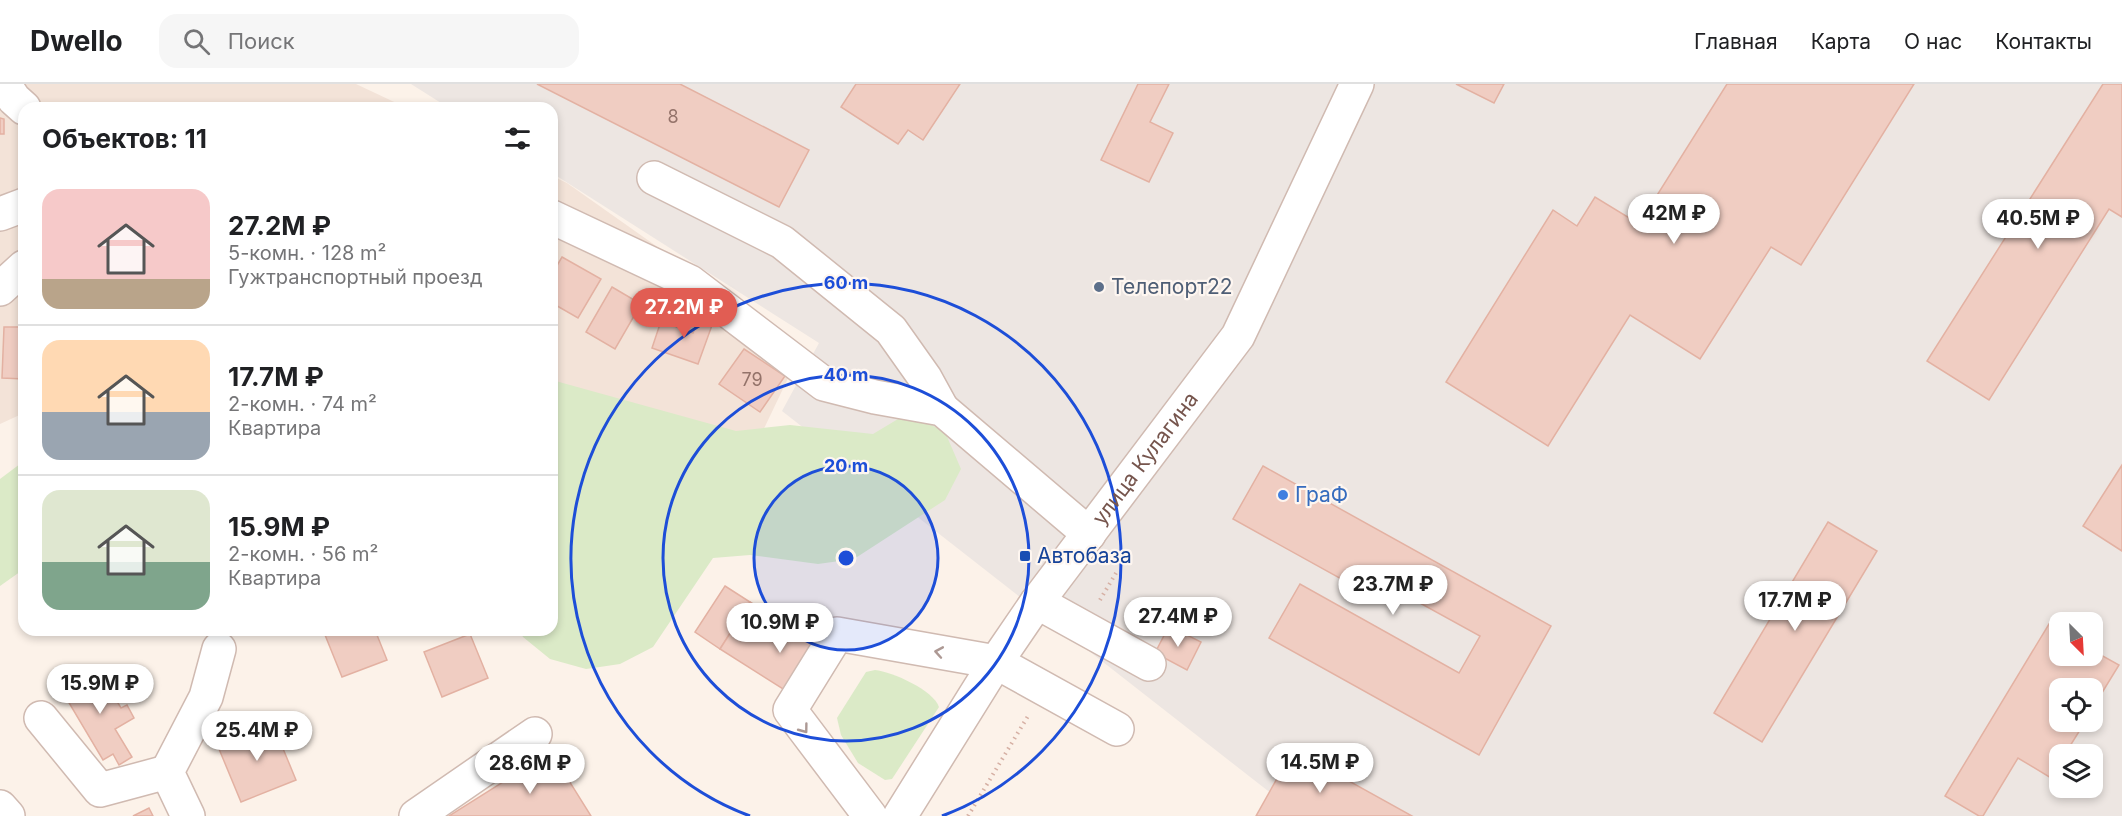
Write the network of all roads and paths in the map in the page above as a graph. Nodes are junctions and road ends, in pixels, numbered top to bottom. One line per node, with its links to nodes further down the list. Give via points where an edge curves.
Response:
1 (1357, 84): 9 (street, улица Кулагина, via 1238,336)
2 (654, 178): 8 (street, via 782,242 891,330)
3 (18, 207): 4 (street)
4 (0, 214)
5 (558, 220): 8 (street, via 690,282 824,384)
6 (18, 272): 7 (street)
7 (0, 289)
8 (942, 409): 9 (street)
9 (1089, 534): 10 (street, улица Кулагина)
10 (1037, 602): 12 (street, улица Кулагина); 13 (street)
11 (219, 649): 17 (street, via 206,697)
12 (996, 662): 15 (street); 22 (street, one-way to 22, via 837,634 790,710); 23 (street, улица Кулагина)
13 (1149, 664)
14 (41, 718): 17 (street, via 100,790)
15 (1117, 729)
16 (535, 734): 21 (street)
17 (167, 772): 20 (street)
18 (0, 807): 19 (street)
19 (8, 816)
20 (188, 816)
21 (416, 816)
22 (870, 816)
23 (900, 816)

